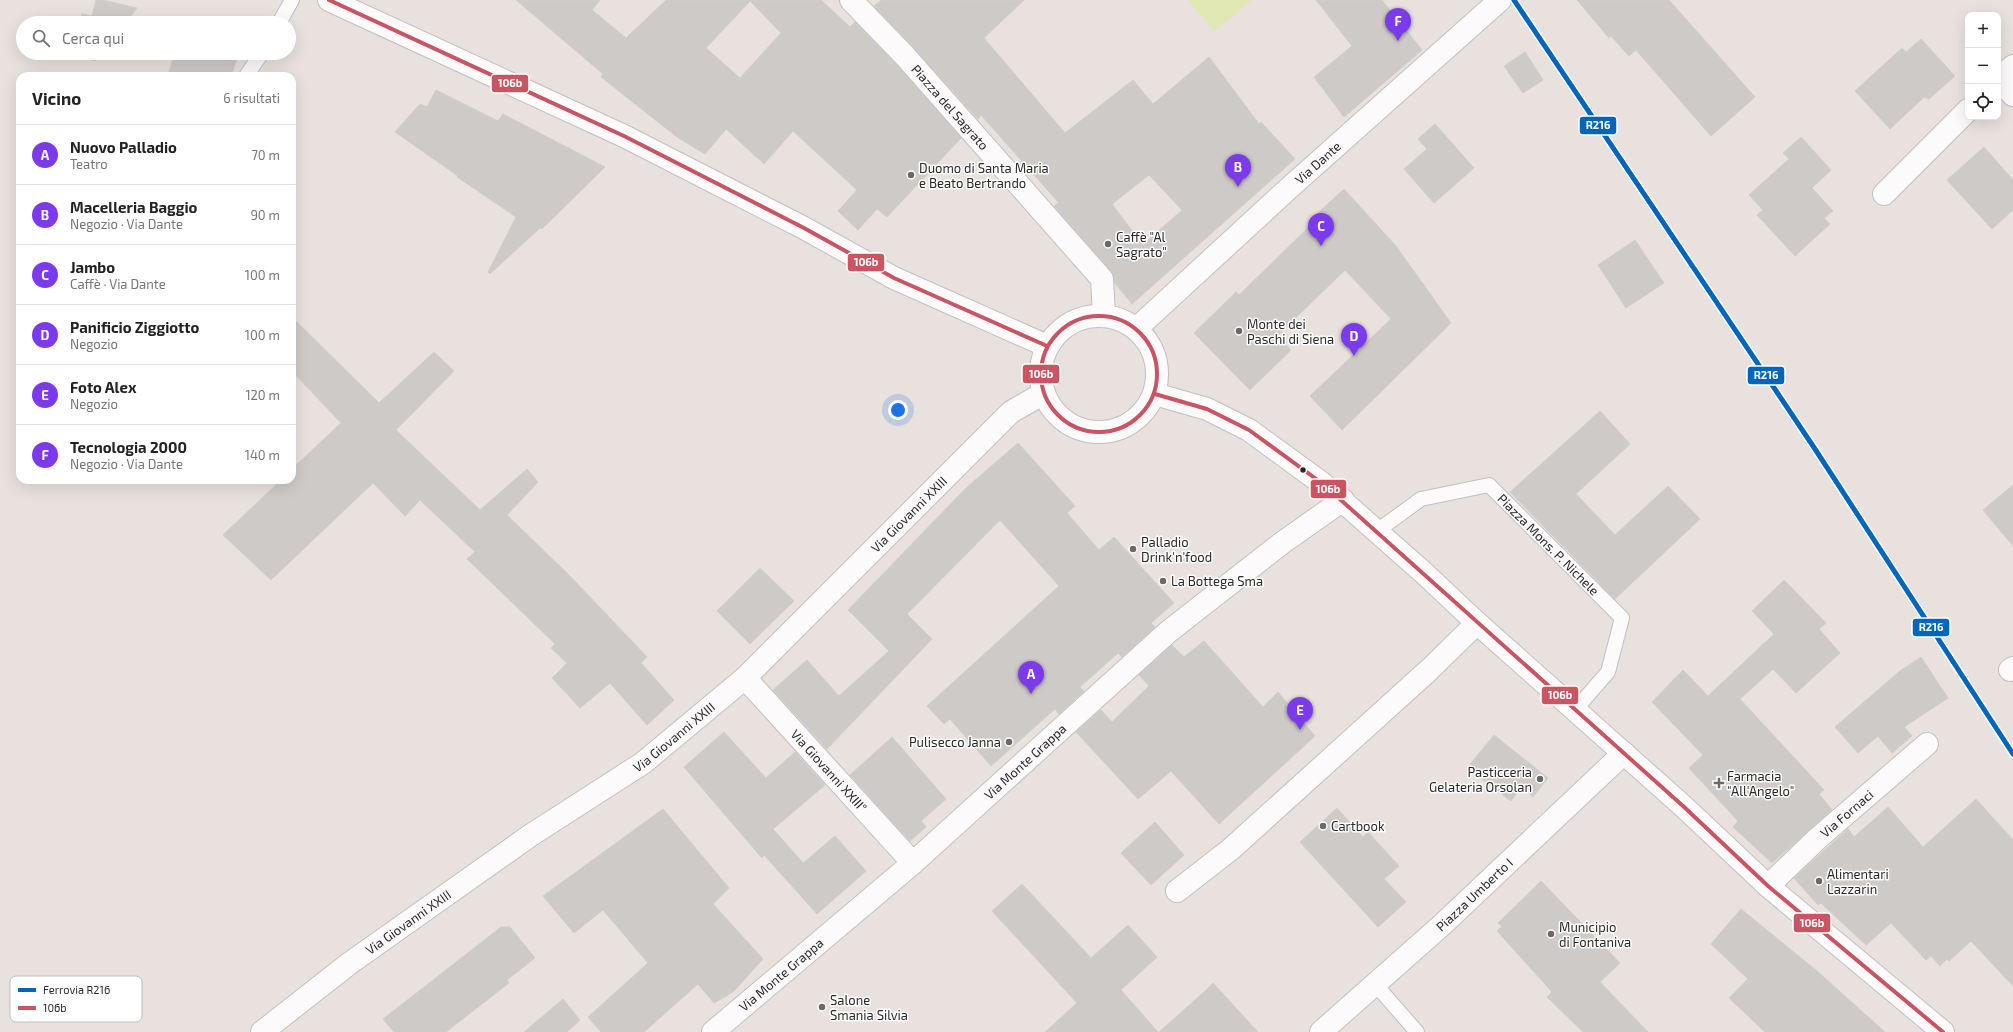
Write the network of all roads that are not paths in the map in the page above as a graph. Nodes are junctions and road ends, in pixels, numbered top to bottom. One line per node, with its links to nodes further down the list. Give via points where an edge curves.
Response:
1 (292, 0): 5 (lane)
2 (329, 0): 16 (street, via 624,136 804,228 894,278)
3 (851, 0): 14 (street, Piazza del Sagrato, via 905,56 1102,279)
4 (1500, 0): 15 (street, Via Dante)
5 (283, 16)
6 (257, 60): 8 (lane)
7 (2013, 66): 9 (street)
8 (249, 72)
9 (2001, 76)
10 (2001, 82): 11 (street)
11 (2013, 95)
12 (1965, 113): 13 (street)
13 (1884, 194)
14 (1104, 315): 15 (street, via 1121,319); 16 (street, via 1087,316 1071,322 1058,332)
15 (1137, 328): 18 (street, via 1149,342 1156,358 1158,376)
16 (1047, 346): 17 (street, via 1042,361)
17 (1044, 393): 18 (street, via 1052,409 1065,422 1081,430 1099,433 1117,430 1133,422 1146,409); 22 (street, Via Giovanni XXIII, via 1011,412)
18 (1155, 394): 19 (street, via 1207,409 1249,430)
19 (1343, 500): 20 (street); 26 (street, Via Monte Grappa, via 1282,543 1168,632)
20 (1376, 531): 21 (street); 23 (lane, Piazza Mons. P. Nichele, via 1421,499 1490,485 1622,618 1608,672)
21 (1477, 624): 23 (street); 28 (street, via 1231,849)
22 (745, 678): 26 (street, Via Giovanni XXIII°); 30 (street, Via Giovanni XXIII, via 643,763 531,835 350,963)
23 (1575, 710): 25 (street)
24 (1927, 744): 27 (street, Via Fornaci, via 1823,834)
25 (1624, 753): 27 (street); 29 (street, Piazza Umberto I, via 1443,924)
26 (913, 863): 31 (street, Via Monte Grappa)
27 (1768, 886): 34 (street)
28 (1177, 891)
29 (1375, 984): 32 (street, Piazza Umberto I); 33 (lane)
30 (262, 1032)
31 (713, 1032)
32 (1321, 1032)
33 (1417, 1032)
34 (1943, 1032)

